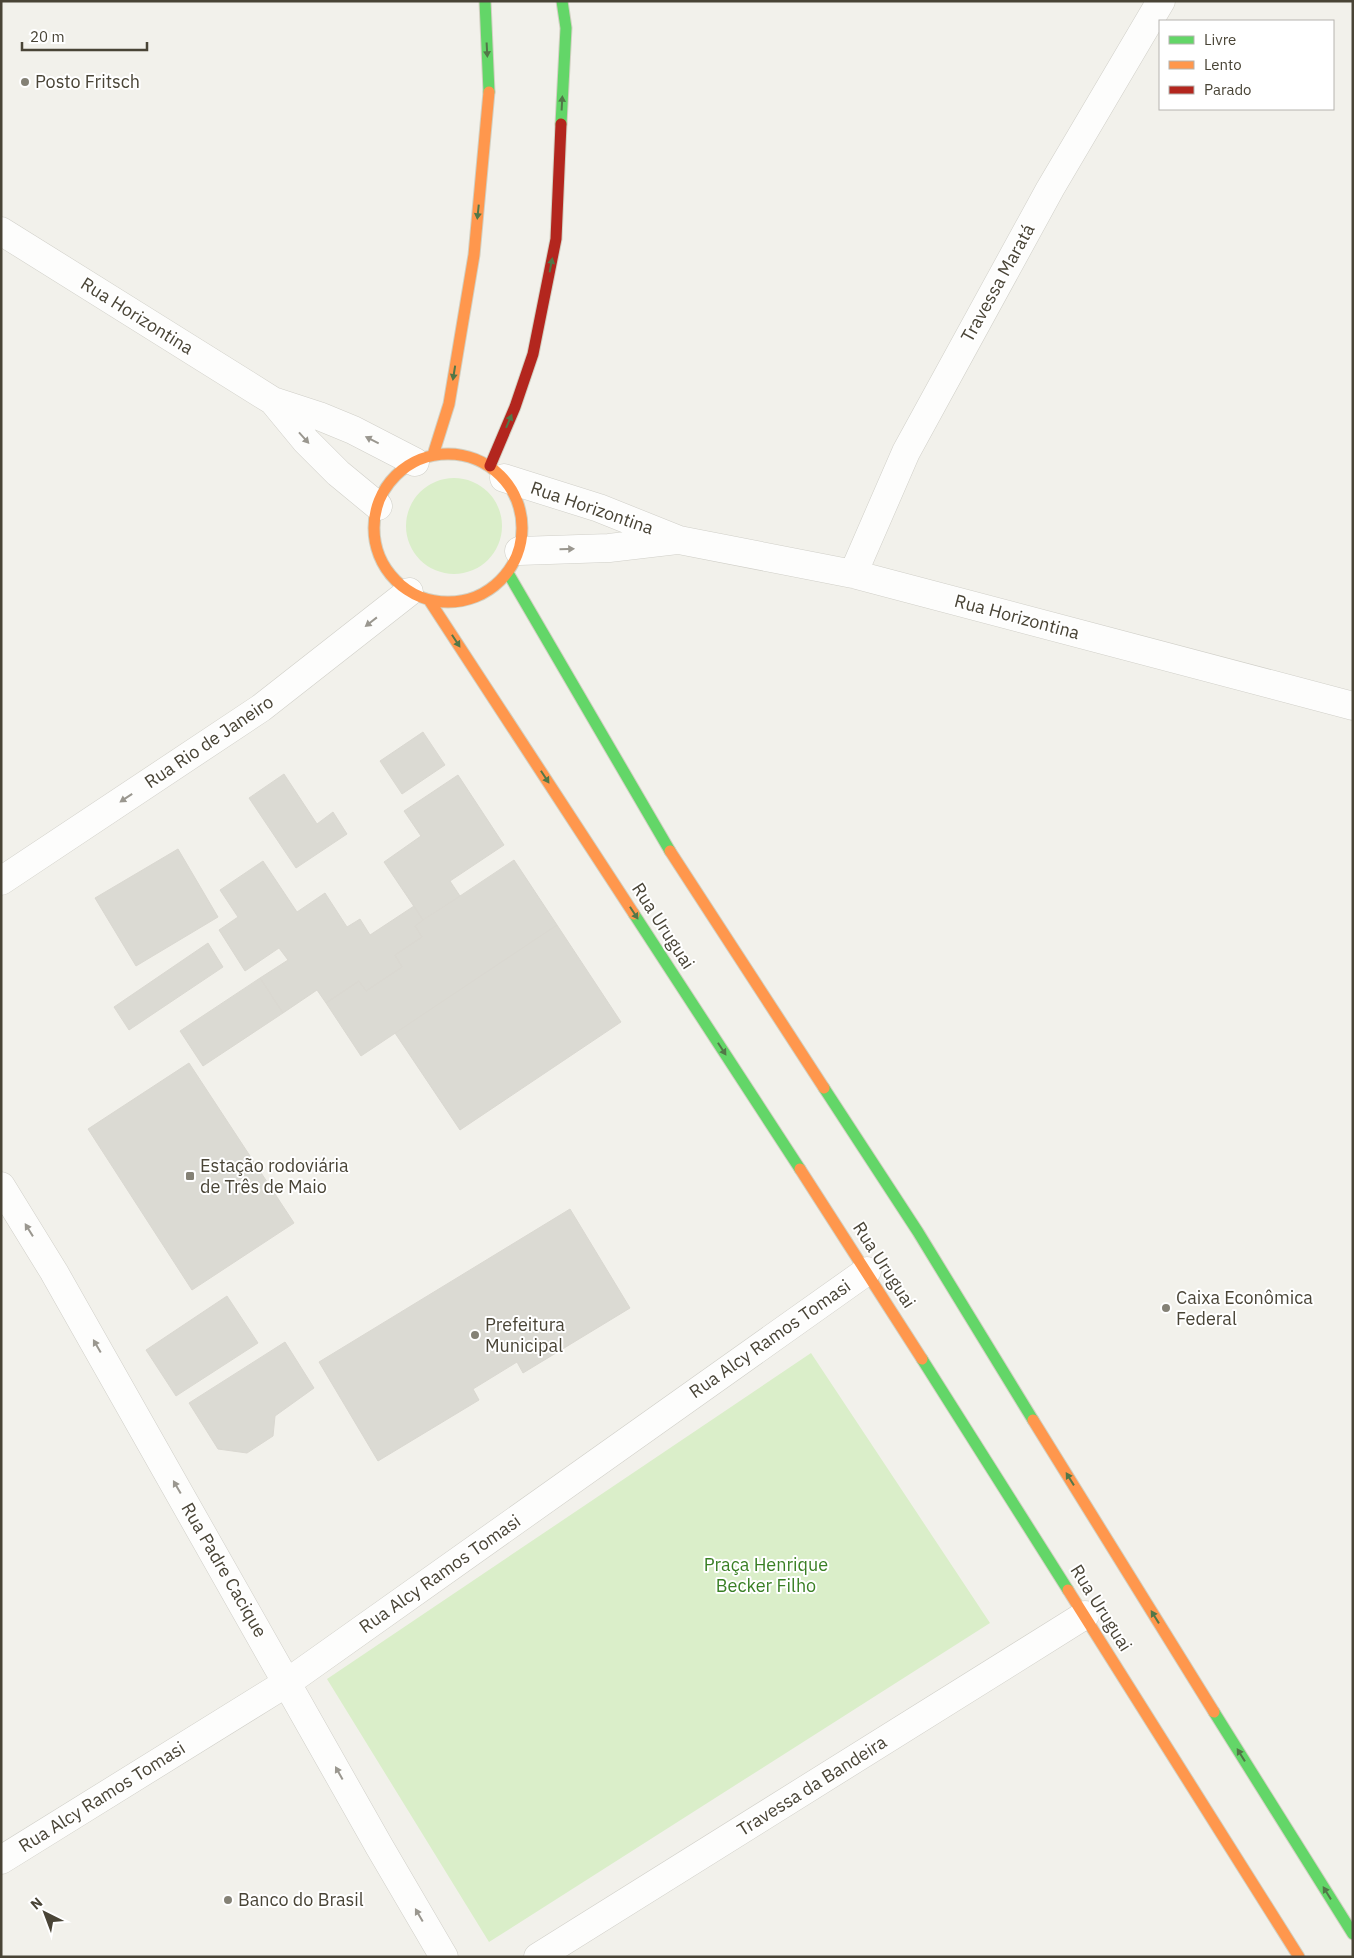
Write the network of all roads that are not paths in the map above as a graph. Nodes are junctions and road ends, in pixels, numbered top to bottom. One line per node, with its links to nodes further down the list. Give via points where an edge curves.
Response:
1 (485, 1): 6 (street, one-way to 6, via 489,94 474,255 449,404)
2 (562, 1): 7 (street, one-way to 2, via 533,354 556,239 566,28)
3 (1161, 1): 11 (street, Travessa Maratá, via 1050,189 906,452)
4 (1, 231): 5 (street, Rua Horizontina)
5 (273, 401): 6 (street, Rua Horizontina, one-way to 5); 8 (street, Rua Horizontina, one-way to 8, via 306,441)
6 (424, 459): 7 (street, via 453,454 472,458); 8 (street, via 399,473)
7 (497, 472): 9 (street, Rua Horizontina); 10 (street, via 517,501 523,526)
8 (378, 506): 12 (street, via 374,525 382,563 393,578)
9 (679, 540): 10 (street, Rua Horizontina, one-way to 9); 11 (street, Rua Horizontina)
10 (513, 562): 12 (street, via 493,587 470,599 450,602); 20 (street, one-way to 10, via 918,1232 661,838)
11 (853, 574): 13 (street, Rua Horizontina)
12 (419, 596): 14 (street, Rua Rio de Janeiro, one-way to 14, via 261,708); 16 (street, Rua Uruguai, one-way to 16)
13 (1353, 706)
14 (1, 881)
15 (1, 1186): 18 (street, Rua Padre Cacique, one-way to 15, via 54,1272)
16 (867, 1270): 17 (street, Rua Uruguai); 18 (street, Rua Alcy Ramos Tomasi)
17 (1085, 1615): 22 (street, Travessa da Bandeira); 23 (street, Rua Uruguai)
18 (288, 1682): 19 (street, Rua Alcy Ramos Tomasi); 21 (street, Rua Padre Cacique, one-way to 18)
19 (1, 1860)
20 (1353, 1934)
21 (444, 1957)
22 (538, 1957)
23 (1299, 1957)

